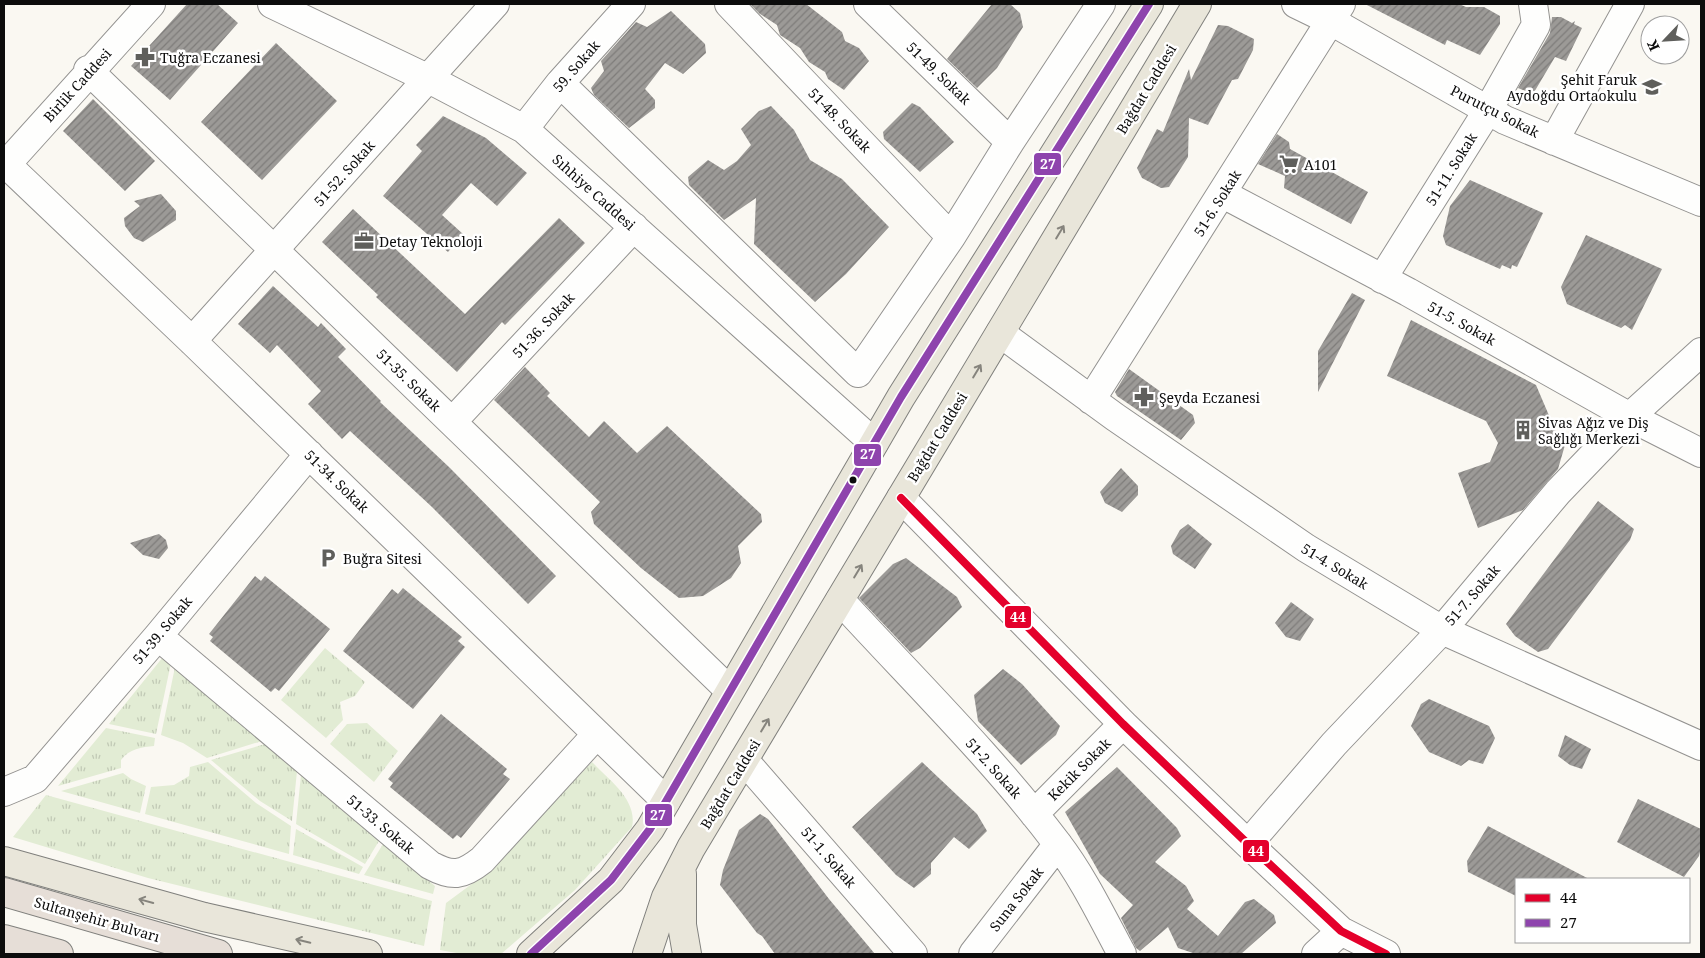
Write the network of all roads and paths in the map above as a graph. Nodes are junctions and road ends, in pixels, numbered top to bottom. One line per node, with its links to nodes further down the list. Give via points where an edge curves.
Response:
1 (151, 4): 14 (street, Birlik Caddesi)
2 (272, 4): 15 (street, Sıhhiye Caddesi)
3 (495, 4): 15 (street, 51-52. Sokak)
4 (631, 4): 16 (street, 59. Sokak)
5 (729, 4): 25 (street, 51-48. Sokak)
6 (868, 4): 20 (street, 51-49. Sokak)
7 (1149, 4): 34 (main road)
8 (1197, 4): 28 (main road, Bağdat Caddesi, one-way to 8)
9 (1296, 4): 13 (street, Purutçu Sokak)
10 (1533, 4): 17 (street, 51-11. Sokak, via 1536,25)
11 (1630, 4): 19 (street)
12 (1092, 8): 20 (street)
13 (1336, 12): 17 (street, Purutçu Sokak); 22 (street, 51-6. Sokak)
14 (88, 70): 21 (street, Birlik Caddesi); 26 (street, 51-35. Sokak)
15 (429, 79): 18 (street, Sıhhiye Caddesi); 26 (street, 51-52. Sokak)
16 (560, 83): 18 (street, 59. Sokak); 25 (street, via 858,373)
17 (1488, 110): 19 (street, Purutçu Sokak); 27 (street, 51-11. Sokak)
18 (524, 129): 24 (street, Sıhhiye Caddesi)
19 (1554, 141): 23 (street, Purutçu Sokak)
20 (1010, 142): 25 (street)
21 (5, 165): 29 (street, 51-34. Sokak)
22 (1223, 194): 27 (street, 51-5. Sokak); 31 (street, 51-6. Sokak)
23 (1701, 202)
24 (634, 228): 33 (street, 51-36. Sokak); 34 (street, Sıhhiye Caddesi)
25 (952, 237)
26 (274, 250): 29 (street, 51-52. Sokak); 33 (street, 51-35. Sokak)
27 (1382, 279): 32 (street, 51-5. Sokak)
28 (1000, 333): 31 (street, 51-4. Sokak); 37 (main road, Bağdat Caddesi, one-way to 28)
29 (192, 341): 36 (street, 51-34. Sokak)
30 (1701, 352): 32 (street, 51-7. Sokak)
31 (1091, 400): 39 (street, 51-4. Sokak, via 1306,548)
32 (1630, 417): 35 (street, 51-5. Sokak); 39 (street, 51-7. Sokak, via 1558,492)
33 (452, 422): 41 (street, 51-35. Sokak)
34 (874, 443): 41 (main road)
35 (1701, 453)
36 (309, 454): 40 (street, 51-39. Sokak); 43 (street, 51-34. Sokak)
37 (901, 498): 38 (main road, Bağdat Caddesi, one-way to 37); 42 (street)
38 (840, 600): 45 (main road, Bağdat Caddesi, one-way to 38); 48 (street, 51-2. Sokak, via 1008,781)
39 (1442, 630): 44 (street, 51-4. Sokak); 50 (street, 51-7. Sokak, via 1334,744)
40 (158, 636): 43 (street, 51-33. Sokak, via 430,865 444,872 469,871 482,860); 46 (street, 51-39. Sokak, via 35,779)
41 (729, 690): 47 (main road)
42 (1124, 724): 48 (street, Kekik Sokak); 50 (street)
43 (597, 734): 47 (street, 51-34. Sokak)
44 (1701, 746)
45 (744, 760): 52 (main road, Bağdat Caddesi); 62 (street, 51-1. Sokak)
46 (4, 792)
47 (666, 801): 59 (main road, via 611,880)
48 (1034, 814): 49 (street, 51-2. Sokak)
49 (1058, 844): 63 (street, Suna Sokak); 64 (street, 51-2. Sokak)
50 (1248, 844): 54 (street)
51 (4, 861): 58 (main road, one-way to 51, via 204,917)
52 (682, 865): 60 (main road, Bağdat Caddesi, via 666,897); 61 (main road, via 682,925)
53 (4, 892): 57 (highway, Sultanşehir Bulvarı)
54 (1341, 931): 65 (street); 66 (street)
55 (4, 939): 56 (highway)
56 (59, 954)
57 (218, 954)
58 (368, 954)
59 (531, 954)
60 (647, 954)
61 (688, 954)
62 (913, 954)
63 (973, 954)
64 (1122, 954)
65 (1316, 954)
66 (1386, 954)

